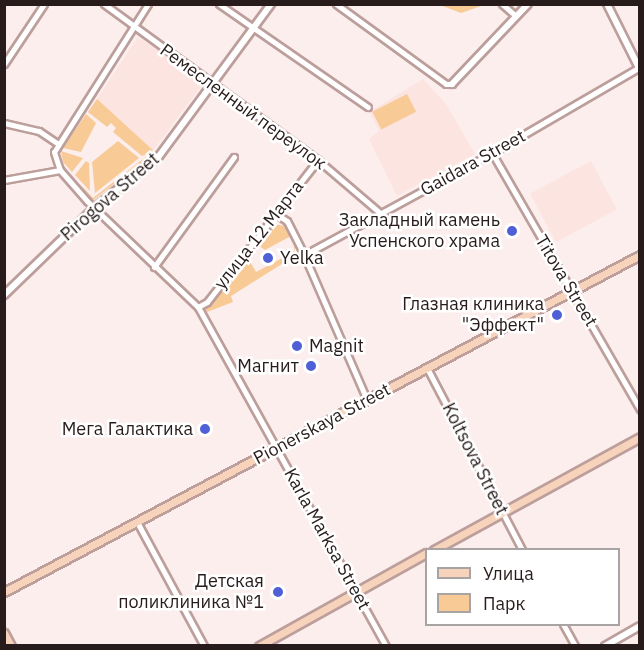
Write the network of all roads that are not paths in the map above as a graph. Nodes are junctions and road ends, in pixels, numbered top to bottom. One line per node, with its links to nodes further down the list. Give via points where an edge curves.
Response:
1 (45, 4): 13 (street)
2 (104, 4): 11 (street, Ремесленный переулок)
3 (148, 4): 11 (street)
4 (219, 4): 12 (street)
5 (271, 4): 12 (street, Pirogova Street)
6 (336, 4): 16 (street, via 446,84)
7 (502, 4): 10 (street)
8 (528, 4): 10 (street)
9 (607, 4): 14 (street)
10 (516, 16): 16 (street)
11 (134, 28): 15 (street, Ремесленный переулок); 19 (street)
12 (254, 29): 15 (street, Pirogova Street); 17 (street)
13 (4, 64)
14 (639, 68): 20 (street, Gaidara Street)
15 (213, 83): 22 (street, Ремесленный переулок); 25 (street, Pirogova Street, via 159,156)
16 (452, 84)
17 (368, 107)
18 (4, 123): 19 (street, via 39,131)
19 (57, 143): 23 (street, via 54,152)
20 (492, 153): 27 (street, Gaidara Street); 32 (street, Titova Street)
21 (234, 157): 30 (street)
22 (318, 160): 26 (street, улица 12 Марта); 27 (street, Ремесленный переулок)
23 (60, 170): 24 (street); 25 (street, Karla Marksa Street)
24 (4, 180)
25 (94, 208): 30 (street, Karla Marksa Street); 31 (street, Pirogova Street)
26 (275, 213): 28 (street, via 287,221); 33 (street, улица 12 Марта, via 207,302)
27 (380, 213): 28 (street, Gaidara Street)
28 (304, 255): 35 (street)
29 (639, 255): 32 (main road, Pionerskaya Street)
30 (154, 267): 33 (street, Karla Marksa Street)
31 (6, 292)
32 (572, 292): 34 (main road, Pionerskaya Street); 36 (street, Titova Street)
33 (198, 307): 38 (street, Karla Marksa Street)
34 (427, 368): 35 (main road, Pionerskaya Street); 39 (street, Koltsova Street)
35 (367, 400): 38 (main road, Pionerskaya Street)
36 (639, 409)
37 (639, 437): 39 (main road)
38 (276, 448): 40 (main road, Pionerskaya Street); 45 (street, Karla Marksa Street)
39 (502, 512): 41 (main road); 42 (street, Koltsova Street)
40 (137, 522): 44 (main road, Pionerskaya Street); 50 (street)
41 (436, 548)
42 (521, 548)
43 (425, 555): 45 (main road)
44 (4, 592)
45 (357, 592): 51 (main road); 52 (street, Karla Marksa Street)
46 (564, 626): 53 (street)
47 (639, 626): 54 (street)
48 (4, 633): 49 (main road)
49 (12, 645)
50 (204, 645)
51 (259, 645)
52 (386, 645)
53 (575, 645)
54 (605, 645)

